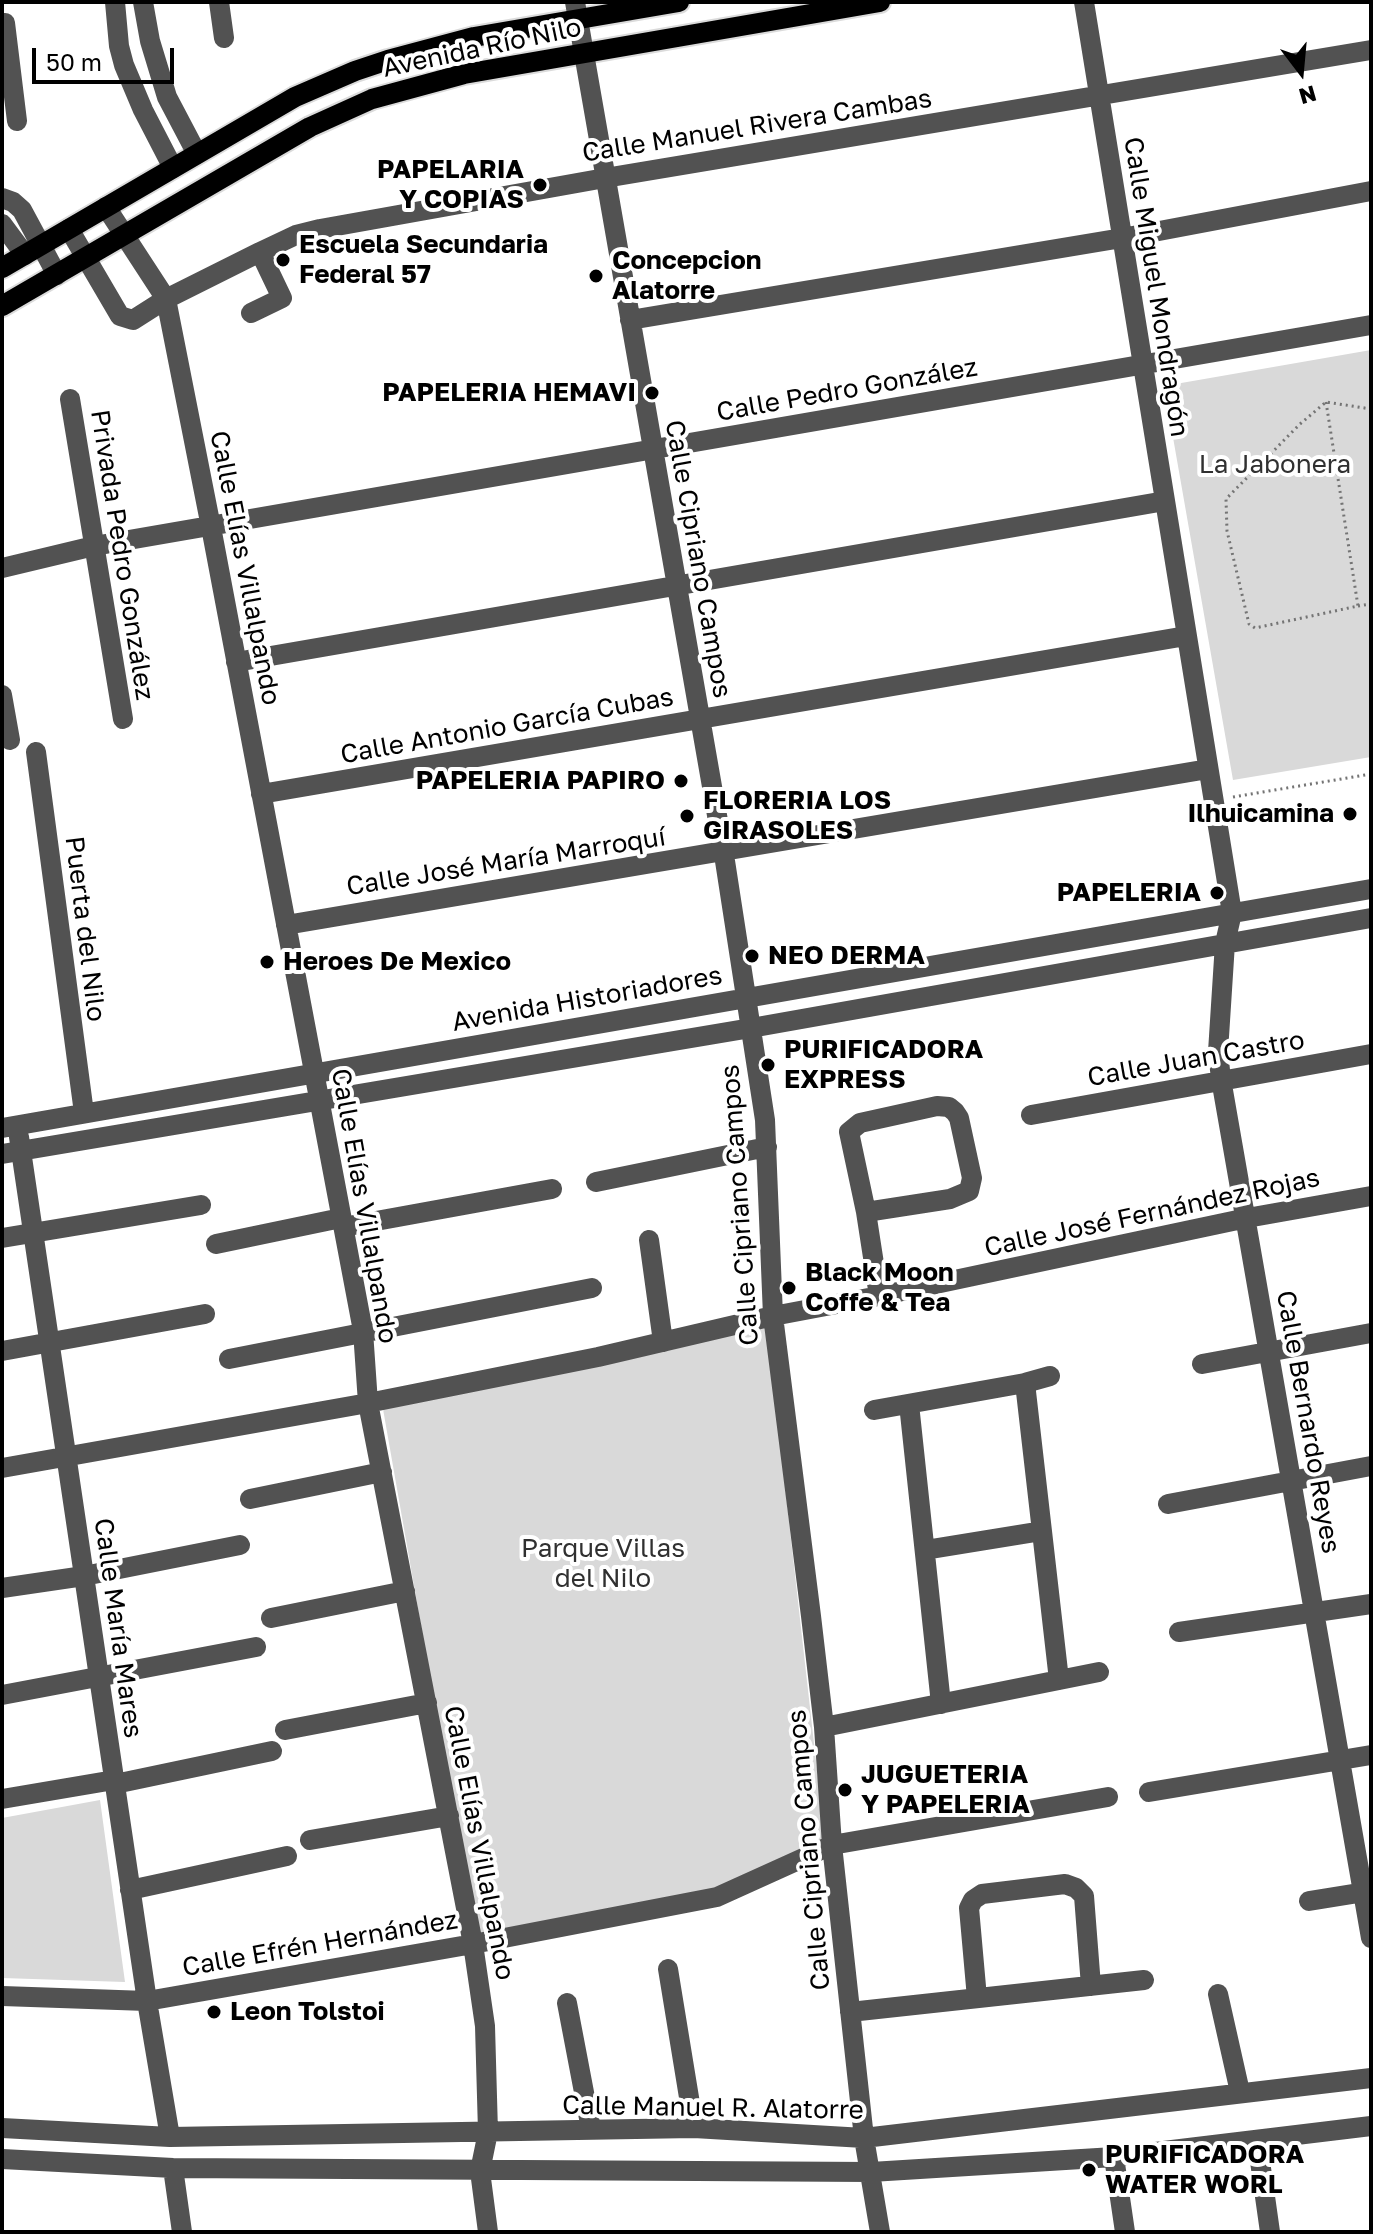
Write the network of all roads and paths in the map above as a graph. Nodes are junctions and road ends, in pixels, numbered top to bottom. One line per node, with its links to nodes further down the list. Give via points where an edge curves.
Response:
1 (115, 2): 16 (street, via 124,65)
2 (143, 2): 15 (street, via 167,97)
3 (219, 2): 9 (street)
4 (679, 2): 7 (main road, Avenida Río Nilo)
5 (880, 2): 11 (main road, Avenida Río Nilo)
6 (1084, 2): 13 (street, Calle Miguel Mondragón)
7 (577, 11): 11 (street, Calle Cipriano Campos); 15 (main road, Avenida Río Nilo, via 377,63 295,97)
8 (5, 23): 12 (street)
9 (224, 38)
10 (1371, 50): 13 (street, Calle Manuel Rivera Cambas)
11 (583, 52): 17 (street, Calle Cipriano Campos); 23 (main road, Avenida Río Nilo, via 464,74 372,99 310,127)
12 (6, 66): 14 (street)
13 (1099, 96): 17 (street, Calle Manuel Rivera Cambas); 24 (street, Calle Miguel Mondragón)
14 (17, 121)
15 (197, 154): 16 (main road, Avenida Río Nilo)
16 (173, 168): 20 (main road, Avenida Río Nilo)
17 (605, 178): 26 (street, Calle Manuel Rivera Cambas, via 320,229); 33 (street, Calle Cipriano Campos)
18 (1371, 191): 24 (street)
19 (2, 198): 25 (street, via 22,210)
20 (106, 207): 22 (main road, Avenida Río Nilo); 23 (street, Calle Elías Villalpando)
21 (2, 224): 25 (street)
22 (69, 229): 25 (main road, Avenida Río Nilo); 27 (street)
23 (125, 236): 27 (main road, Avenida Río Nilo); 30 (street, Calle Elías Villalpando)
24 (1122, 238): 33 (street); 35 (street, Calle Miguel Mondragón)
25 (33, 250): 28 (main road, Avenida Río Nilo); 29 (street)
26 (260, 252): 30 (street, Calle Manuel Rivera Cambas); 32 (street, via 282,298)
27 (86, 258): 29 (main road, Avenida Río Nilo); 30 (street, Calle Manuel Rivera Cambas, via 124,319 138,319)
28 (2, 268)
29 (57, 275): 31 (main road, Avenida Río Nilo)
30 (166, 299): 41 (street, Calle Elías Villalpando)
31 (2, 306)
32 (251, 313)
33 (630, 320): 39 (street, Calle Cipriano Campos)
34 (1371, 325): 35 (street, Calle Pedro González)
35 (1143, 365): 39 (street, Calle Pedro González); 40 (street, Calle Miguel Mondragón)
36 (70, 399): 42 (street, Privada Pedro González)
37 (1326, 402): 38 (path); 46 (path); 46 (path, via 1226,499 1227,531 1249,624 1255,628)
38 (1371, 409)
39 (653, 450): 41 (street, Calle Pedro González); 44 (street, Calle Cipriano Campos)
40 (1165, 501): 44 (street); 47 (street, Calle Miguel Mondragón)
41 (211, 527): 42 (street, Calle Pedro González); 48 (street, Calle Elías Villalpando)
42 (94, 546): 43 (street, Calle Pedro González); 50 (street, Privada Pedro González)
43 (2, 568)
44 (677, 585): 48 (street); 51 (street, Calle Cipriano Campos)
45 (1371, 604): 46 (path)
46 (1358, 606)
47 (1186, 636): 51 (street, Calle Antonio García Cubas); 54 (street, Calle Miguel Mondragón)
48 (236, 662): 56 (street, Calle Elías Villalpando)
49 (2, 695): 52 (street)
50 (123, 719)
51 (700, 720): 56 (street, Calle Antonio García Cubas); 58 (street, Calle Cipriano Campos)
52 (10, 740)
53 (36, 752): 70 (street, Puerta del Nilo)
54 (1208, 769): 57 (street, Calle Miguel Mondragón); 58 (street, Calle José María Marroquí)
55 (1371, 774): 57 (path)
56 (261, 794): 62 (street, Calle Elías Villalpando)
57 (1212, 801): 60 (street, Calle Miguel Mondragón)
58 (723, 853): 62 (street, Calle José María Marroquí); 64 (street, Calle Cipriano Campos)
59 (1371, 889): 60 (street, Avenida Historiadores)
60 (1232, 913): 63 (street, Calle Bernardo Reyes); 64 (street, Avenida Historiadores)
61 (1371, 918): 63 (street, Avenida Historiadores)
62 (286, 925): 67 (street, Calle Elías Villalpando)
63 (1225, 943): 65 (street, Avenida Historiadores); 68 (street, Calle Bernardo Reyes)
64 (747, 998): 65 (street, Calle Cipriano Campos); 67 (street, Avenida Historiadores)
65 (751, 1028): 69 (street, Avenida Historiadores); 73 (street, Calle Cipriano Campos)
66 (1371, 1054): 68 (street, Calle Juan Castro)
67 (314, 1073): 69 (street, Calle Elías Villalpando); 70 (street, Avenida Historiadores)
68 (1221, 1079): 71 (street, Calle Juan Castro); 80 (street, Calle Bernardo Reyes)
69 (319, 1099): 74 (street, Avenida Historiadores); 81 (street, Calle Elías Villalpando)
70 (84, 1113): 72 (street, Avenida Historiadores)
71 (1031, 1115)
72 (10, 1127): 74 (street, Calle María Mares)
73 (767, 1147): 75 (street); 89 (street, Calle Cipriano Campos)
74 (11, 1152): 82 (street, Calle María Mares)
75 (596, 1182)
76 (552, 1189): 81 (street)
77 (1371, 1196): 80 (street, Calle José Fernández Rojas)
78 (201, 1205): 82 (street)
79 (866, 1212): 79 (street, via 851,1129 865,1121 949,1107 959,1118 972,1178 969,1191 950,1199); 87 (street)
80 (1247, 1218): 87 (street, Calle José Fernández Rojas); 95 (street, Calle Bernardo Reyes)
81 (342, 1223): 85 (street); 90 (street, Calle Elías Villalpando)
82 (33, 1233): 83 (street); 93 (street, Calle María Mares)
83 (2, 1238)
84 (649, 1240): 92 (street)
85 (216, 1244)
86 (592, 1288): 90 (street)
87 (879, 1296): 89 (street, Calle José Fernández Rojas)
88 (205, 1314): 93 (street)
89 (773, 1316): 92 (street, Calle José Fernández Rojas); 127 (street, Calle Cipriano Campos)
90 (363, 1331): 96 (street); 100 (street, Calle Elías Villalpando)
91 (1371, 1333): 95 (street)
92 (663, 1342): 100 (street, Calle José Fernández Rojas)
93 (49, 1343): 94 (street); 103 (street, Calle María Mares)
94 (2, 1351)
95 (1269, 1352): 97 (street); 107 (street, Calle Bernardo Reyes)
96 (229, 1359)
97 (1202, 1364)
98 (1050, 1376): 99 (street)
99 (1025, 1383): 101 (street); 110 (street)
100 (368, 1403): 103 (street, Calle José Fernández Rojas); 106 (street, Calle Elías Villalpando)
101 (909, 1404): 102 (street); 112 (street)
102 (874, 1410)
103 (66, 1458): 105 (street, Calle José Fernández Rojas); 113 (street, Calle María Mares)
104 (1371, 1466): 107 (street)
105 (2, 1468)
106 (382, 1472): 108 (street); 115 (street, Calle Elías Villalpando)
107 (1292, 1480): 109 (street); 117 (street, Calle Bernardo Reyes)
108 (250, 1499)
109 (1168, 1504)
110 (1042, 1531): 112 (street); 123 (street)
111 (240, 1545): 113 (street)
112 (925, 1550): 126 (street)
113 (84, 1576): 114 (street); 122 (street, Calle María Mares)
114 (2, 1588)
115 (405, 1591): 118 (street); 125 (street, Calle Elías Villalpando)
116 (1371, 1604): 117 (street)
117 (1315, 1614): 119 (street); 131 (street, Calle Bernardo Reyes)
118 (271, 1618)
119 (1179, 1632)
120 (256, 1647): 122 (street)
121 (1099, 1672): 123 (street)
122 (99, 1678): 124 (street); 132 (street, Calle María Mares)
123 (1059, 1680): 126 (street)
124 (2, 1695)
125 (427, 1703): 128 (street); 136 (street, Calle Elías Villalpando)
126 (941, 1704): 127 (street)
127 (824, 1727): 138 (street, Calle Cipriano Campos)
128 (285, 1730)
129 (272, 1751): 132 (street)
130 (1371, 1755): 131 (street)
131 (1340, 1760): 133 (street); 141 (street, Calle Bernardo Reyes)
132 (114, 1782): 135 (street); 140 (street, Calle María Mares)
133 (1149, 1792)
134 (1108, 1797): 138 (street, Calle Efrén Hernández)
135 (2, 1799)
136 (449, 1816): 137 (street); 144 (street, Calle Elías Villalpando)
137 (310, 1840)
138 (832, 1845): 144 (street, Calle Efrén Hernández, via 717,1897); 153 (street, Calle Cipriano Campos)
139 (287, 1856): 140 (street)
140 (130, 1890): 151 (street, Calle María Mares)
141 (1367, 1892): 142 (street); 143 (street, Calle Bernardo Reyes)
142 (1309, 1901)
143 (1371, 1938)
144 (473, 1944): 151 (street, Calle Efrén Hernández); 160 (street, Calle Elías Villalpando, via 485,2026)
145 (668, 1969): 158 (street)
146 (1144, 1980): 147 (street)
147 (1091, 1986): 150 (street); 150 (street, via 1084,1896 1065,1884 982,1894 973,1900 969,1908)
148 (1218, 1994): 155 (street)
149 (2, 1996): 151 (street, Calle Efrén Hernández)
150 (977, 1998): 153 (street)
151 (147, 2001): 161 (street, Calle María Mares)
152 (567, 2003): 159 (street)
153 (850, 2012): 162 (street, Calle Cipriano Campos)
154 (1371, 2078): 155 (street, Calle Manuel R. Alatorre)
155 (1240, 2092): 162 (street, Calle Manuel R. Alatorre)
156 (1371, 2126): 163 (street)
157 (2, 2128): 161 (street, Calle Manuel R. Alatorre)
158 (694, 2128): 159 (street, Calle Manuel R. Alatorre); 162 (street, Calle Manuel R. Alatorre)
159 (591, 2129): 160 (street, Calle Manuel R. Alatorre)
160 (488, 2132): 161 (street, Calle Manuel R. Alatorre); 167 (street, Calle Elías Villalpando)
161 (170, 2137)
162 (864, 2138): 168 (street, Calle Cipriano Campos)
163 (1257, 2140): 164 (street); 173 (street)
164 (1114, 2157): 168 (street); 172 (street)
165 (2, 2159): 166 (street)
166 (173, 2168): 167 (street); 169 (street)
167 (480, 2171): 168 (street); 170 (street, Calle Elías Villalpando)
168 (871, 2172): 171 (street, Calle Cipriano Campos)
169 (182, 2232)
170 (488, 2232)
171 (880, 2232)
172 (1125, 2232)
173 (1270, 2232)

